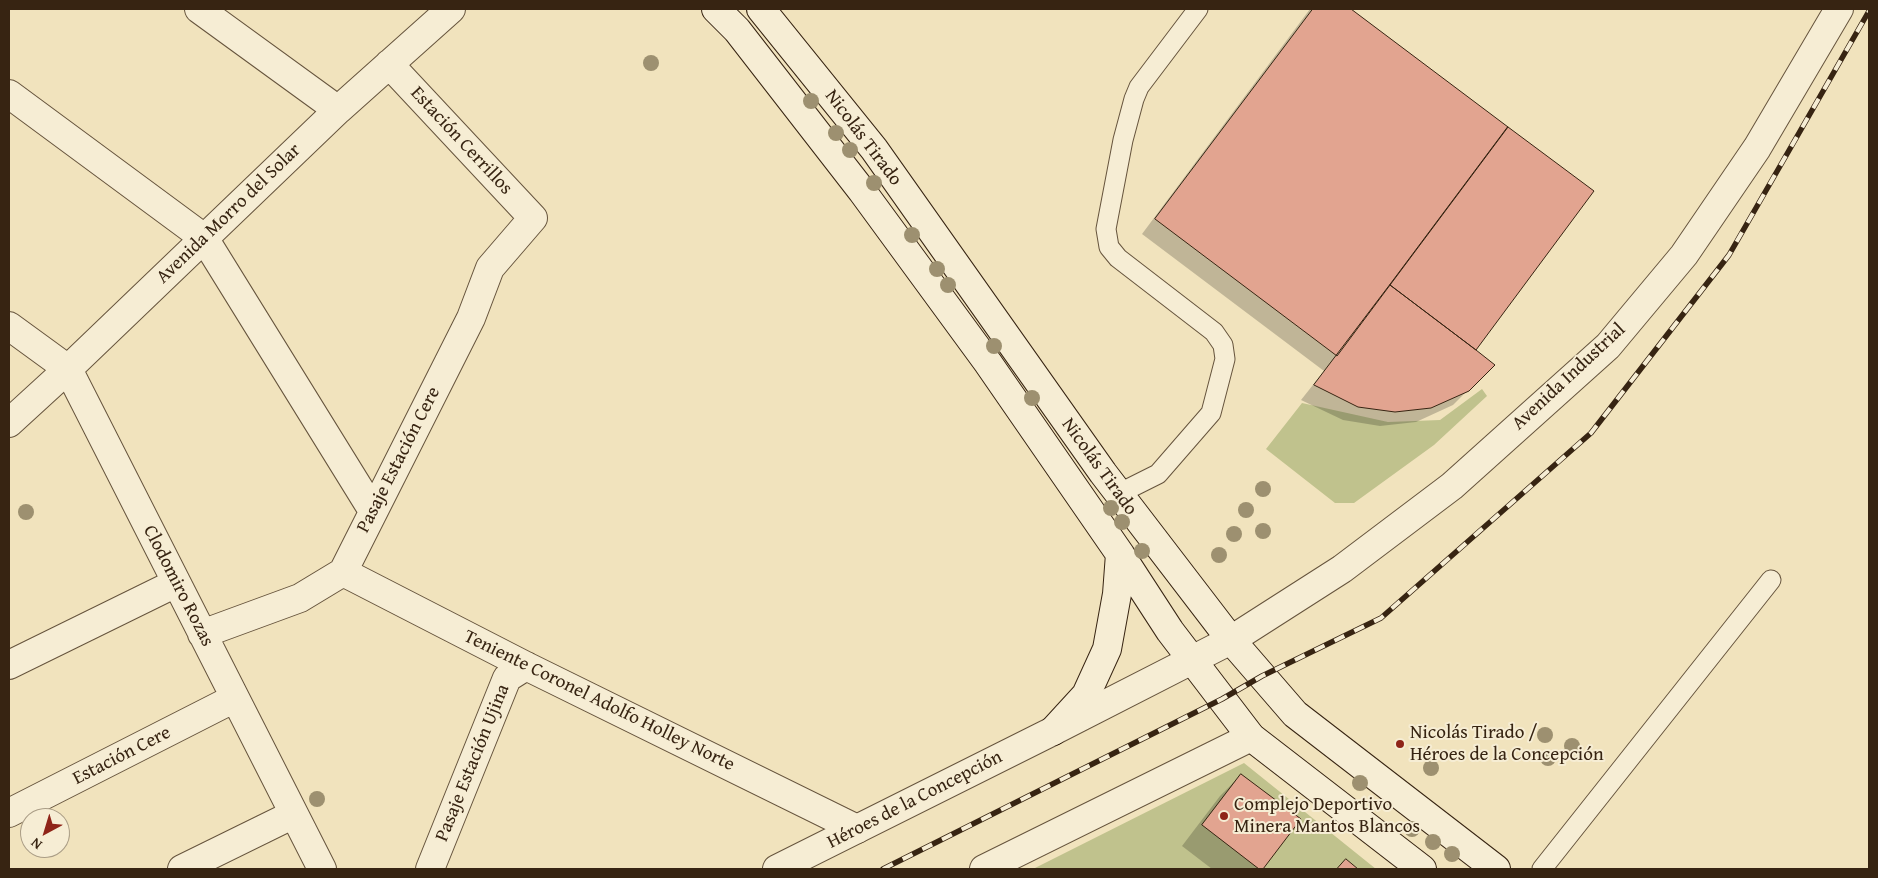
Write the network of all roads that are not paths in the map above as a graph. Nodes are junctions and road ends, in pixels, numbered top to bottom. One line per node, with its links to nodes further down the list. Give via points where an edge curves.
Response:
1 (199, 9): 9 (street)
2 (451, 9): 7 (street, Avenida Morro del Solar)
3 (716, 9): 17 (street, Nicolás Tirado, via 737,30 862,191 988,363)
4 (761, 9): 15 (street, Nicolás Tirado, via 874,149)
5 (1198, 9): 15 (lane, via 1139,87 1123,140 1106,229 1109,247 1118,258 1214,332 1224,345 1225,359 1211,413 1158,474)
6 (1839, 9): 22 (street, Avenida Industrial, via 1757,148 1684,255 1608,346 1452,486 1342,569)
7 (388, 64): 9 (street, Avenida Morro del Solar); 10 (street, Estación Cerrillos)
8 (9, 94): 11 (street)
9 (338, 110): 11 (street, Avenida Morro del Solar)
10 (533, 218): 16 (street, Pasaje Estación Cere, via 490,268 471,318)
11 (204, 238): 13 (street, Avenida Morro del Solar); 16 (street)
12 (9, 326): 13 (street, Clodomiro Rozas)
13 (68, 369): 14 (street, Avenida Morro del Solar); 20 (street, Clodomiro Rozas)
14 (9, 422)
15 (1118, 494): 22 (street, Nicolás Tirado)
16 (373, 510): 18 (street, Pasaje Estación Cere)
17 (1120, 554): 23 (street, Nicolás Tirado); 27 (street, via 1107,649 1086,695)
18 (343, 572): 21 (street, via 300,598); 25 (street, Teniente Coronel Adolfo Holley Norte)
19 (1771, 580): 39 (lane)
20 (176, 583): 21 (street, Clodomiro Rozas); 24 (street)
21 (202, 634): 26 (street, Clodomiro Rozas)
22 (1231, 640): 23 (street, Avenida Industrial); 38 (street, Nicolás Tirado, via 1294,714)
23 (1192, 660): 27 (street, Héroes de la Concepción); 28 (street, Nicolás Tirado)
24 (9, 665)
25 (526, 666): 31 (street, Teniente Coronel Adolfo Holley Norte); 34 (street, Pasaje Estación Ujina, via 507,678)
26 (235, 698): 29 (street, Estación Cere); 30 (street, Clodomiro Rozas)
27 (1053, 732): 31 (street, Héroes de la Concepción)
28 (1251, 737): 36 (street); 37 (street, Nicolás Tirado)
29 (9, 813)
30 (294, 814): 32 (street); 33 (street, Clodomiro Rozas)
31 (857, 829): 35 (street, Héroes de la Concepción)
32 (182, 869)
33 (322, 869)
34 (430, 869)
35 (777, 869)
36 (984, 869)
37 (1422, 869)
38 (1496, 869)
39 (1542, 869)

